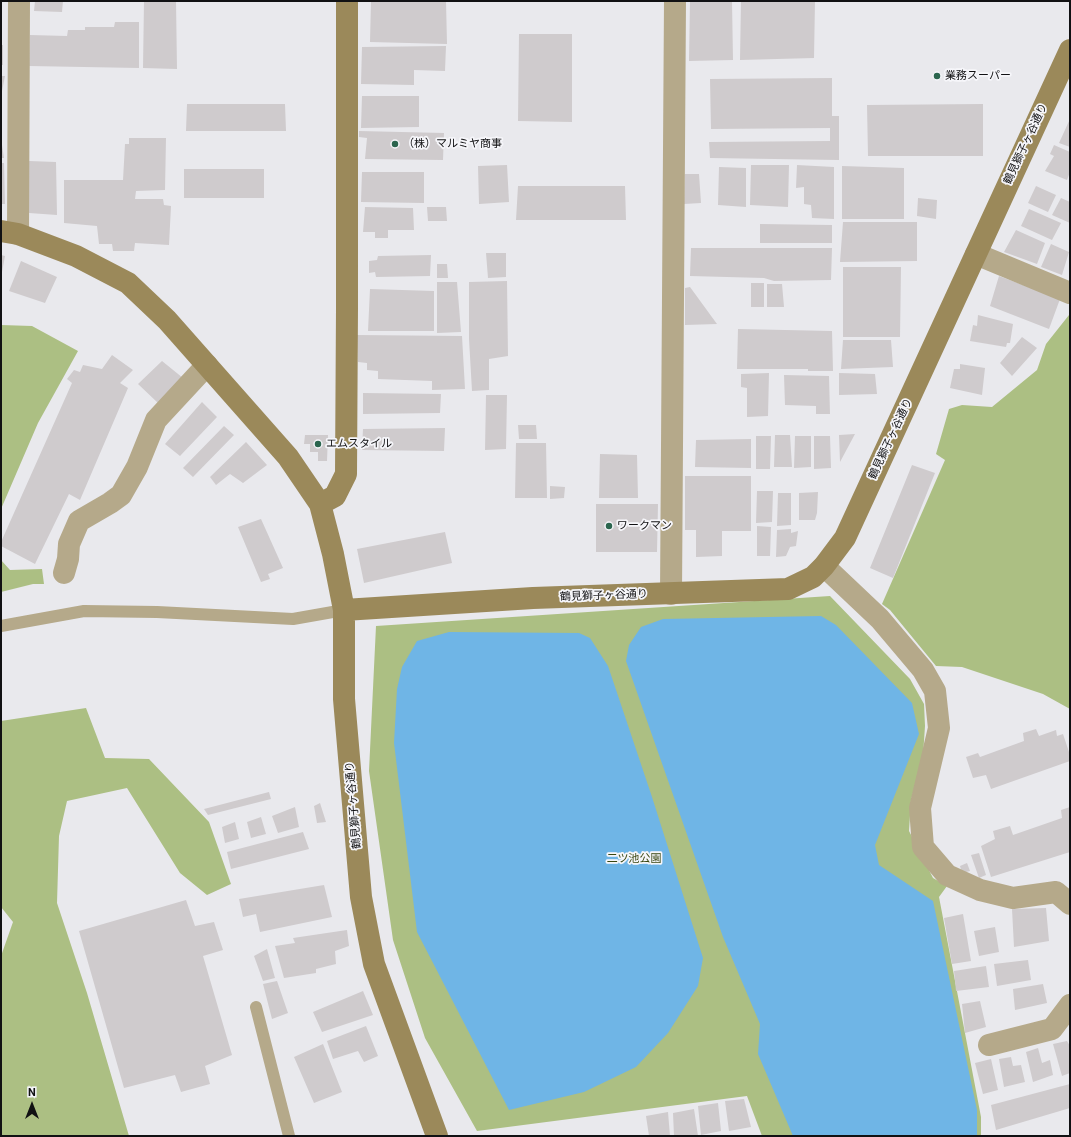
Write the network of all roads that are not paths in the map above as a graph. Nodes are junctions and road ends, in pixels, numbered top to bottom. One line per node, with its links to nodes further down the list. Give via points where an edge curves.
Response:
1 (19, 1): 5 (street)
2 (347, 1): 9 (main road, via 346,474 335,496)
3 (675, 1): 12 (street)
4 (1070, 50): 6 (main road, 鶴見獅子ヶ谷通り)
5 (9, 232): 8 (main road, via 76,256 128,283 167,320)
6 (976, 254): 7 (street); 10 (main road, 鶴見獅子ヶ谷通り, via 845,538)
7 (1070, 293)
8 (207, 365): 9 (main road, via 288,457); 11 (street, via 156,420 137,467 120,495 79,521 69,544)
9 (320, 504): 13 (main road)
10 (824, 566): 12 (main road, 鶴見獅子ヶ谷通り, via 813,577 788,588); 15 (street, via 880,619 924,670 935,692 939,728 920,808 923,847 947,875 980,890 1013,898)
11 (64, 573)
12 (671, 594): 13 (main road, 鶴見獅子ヶ谷通り, via 533,598)
13 (344, 610): 14 (lane, via 293,619 84,611); 20 (main road, 鶴見獅子ヶ谷通り, via 344,699 361,897 374,964)
14 (1, 626)
15 (1065, 893)
16 (1070, 1005): 18 (street, via 1052,1029)
17 (256, 1007): 19 (lane)
18 (989, 1045)
19 (289, 1136)
20 (437, 1136)

